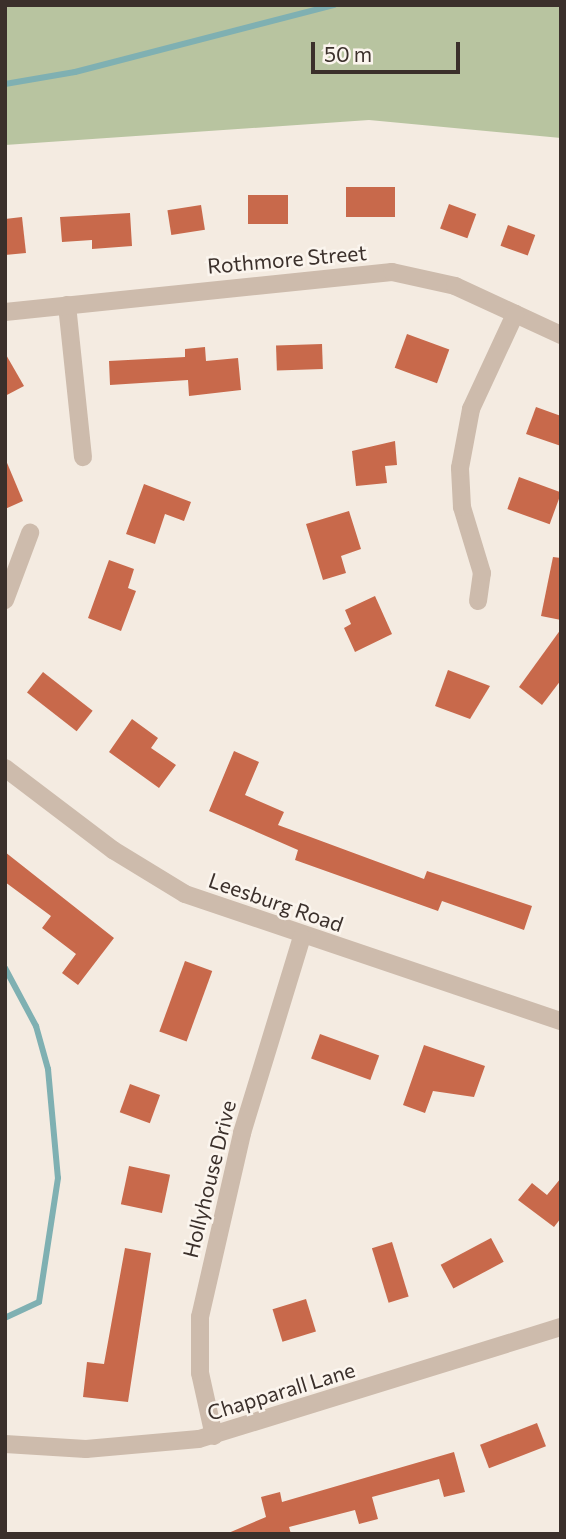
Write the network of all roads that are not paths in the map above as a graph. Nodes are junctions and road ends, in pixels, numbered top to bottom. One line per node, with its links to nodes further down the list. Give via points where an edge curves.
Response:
1 (67, 305): 2 (street, Rothmore Street); 3 (street, Rothmore Street, via 392,272 455,286); 5 (street)
2 (5, 312)
3 (515, 314): 4 (street, Rothmore Street); 8 (street, via 471,409 460,468 462,507 482,573)
4 (561, 335)
5 (83, 457)
6 (30, 533): 7 (street)
7 (5, 600)
8 (478, 601)
9 (5, 768): 10 (street, Leesburg Road, via 159,879 233,914)
10 (302, 937): 11 (street, Leesburg Road); 13 (street, Hollyhouse Drive, via 242,1133 200,1317 200,1373)
11 (561, 1021)
12 (561, 1326): 13 (street, Chapparall Lane)
13 (214, 1436): 14 (street, Chapparall Lane, via 148,1446)
14 (5, 1444)

